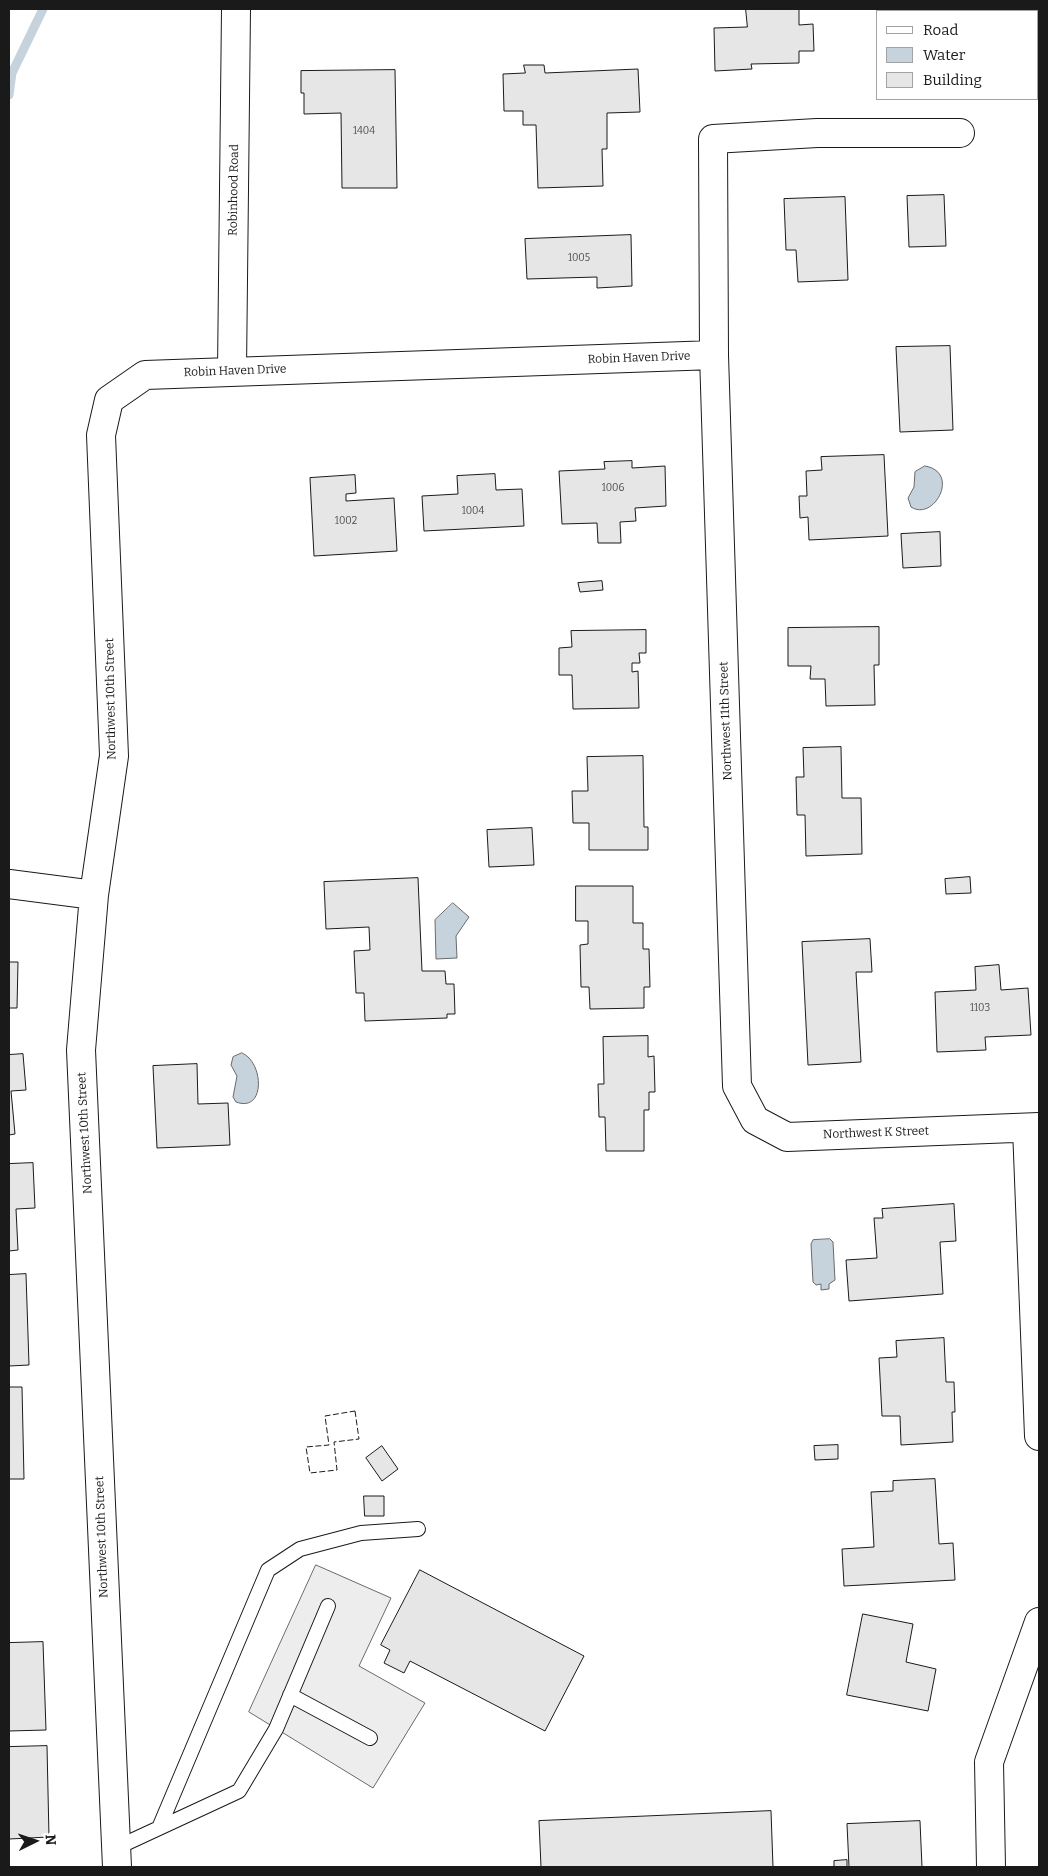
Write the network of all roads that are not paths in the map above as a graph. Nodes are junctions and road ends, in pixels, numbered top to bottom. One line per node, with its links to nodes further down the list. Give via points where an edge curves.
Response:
1 (236, 9): 4 (street, Robinhood Road)
2 (960, 134): 3 (street, via 817,133 713,140)
3 (714, 355): 4 (street, Robin Haven Drive); 8 (street, Northwest 11th Street)
4 (232, 370): 5 (street, Robin Haven Drive, via 145,375)
5 (109, 400): 7 (street, Northwest 10th Street, via 101,435 114,756)
6 (9, 884): 7 (street)
7 (94, 895): 17 (street, Northwest 10th Street, via 82,1050)
8 (737, 1086): 9 (street, Northwest K Street, via 756,1120 787,1136)
9 (1033, 1127): 10 (street)
10 (1039, 1436)
11 (418, 1529): 16 (lane, via 361,1533 300,1549 268,1570)
12 (328, 1606): 14 (lane)
13 (1039, 1622): 18 (street, via 989,1762)
14 (290, 1695): 15 (lane); 16 (lane, via 276,1729 239,1791)
15 (370, 1738)
16 (159, 1828): 17 (lane)
17 (116, 1857)
18 (991, 1867)

